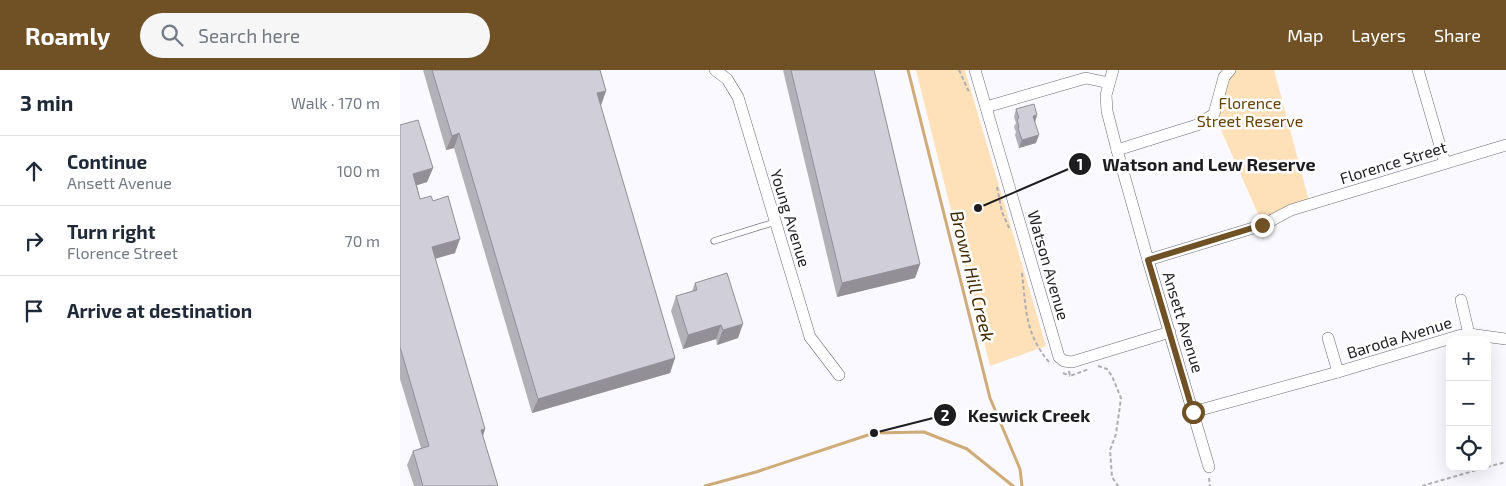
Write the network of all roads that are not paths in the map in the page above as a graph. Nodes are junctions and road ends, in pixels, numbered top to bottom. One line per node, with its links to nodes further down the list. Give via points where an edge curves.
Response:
1 (715, 70): 11 (street, Young Avenue, via 727,79 738,97)
2 (975, 70): 7 (street, Watson Avenue)
3 (1113, 70): 6 (street, Ansett Avenue)
4 (1230, 70): 9 (street, via 1224,77 1214,114 1197,125)
5 (1418, 70): 10 (street)
6 (1109, 82): 7 (street, via 1086,78); 9 (street, Ansett Avenue, via 1107,111)
7 (986, 107): 15 (street, Watson Avenue, via 1059,357 1072,362)
8 (1506, 145): 10 (street, Florence Street)
9 (1117, 150): 13 (street, Ansett Avenue)
10 (1445, 163): 13 (street, Florence Street, via 1291,210 1262,225)
11 (775, 222): 12 (lane); 20 (street, Young Avenue, via 810,337)
12 (714, 241)
13 (1148, 260): 15 (street, Ansett Avenue)
14 (1461, 300): 16 (street, Baroda Avenue)
15 (1170, 332): 21 (street, Ansett Avenue)
16 (1469, 334): 18 (street, Baroda Avenue); 19 (street, Baroda Avenue)
17 (1328, 338): 19 (street, Baroda Avenue)
18 (1506, 339)
19 (1338, 372): 21 (street, Baroda Avenue)
20 (839, 375)
21 (1193, 412): 22 (street, Ansett Avenue)
22 (1209, 468)

